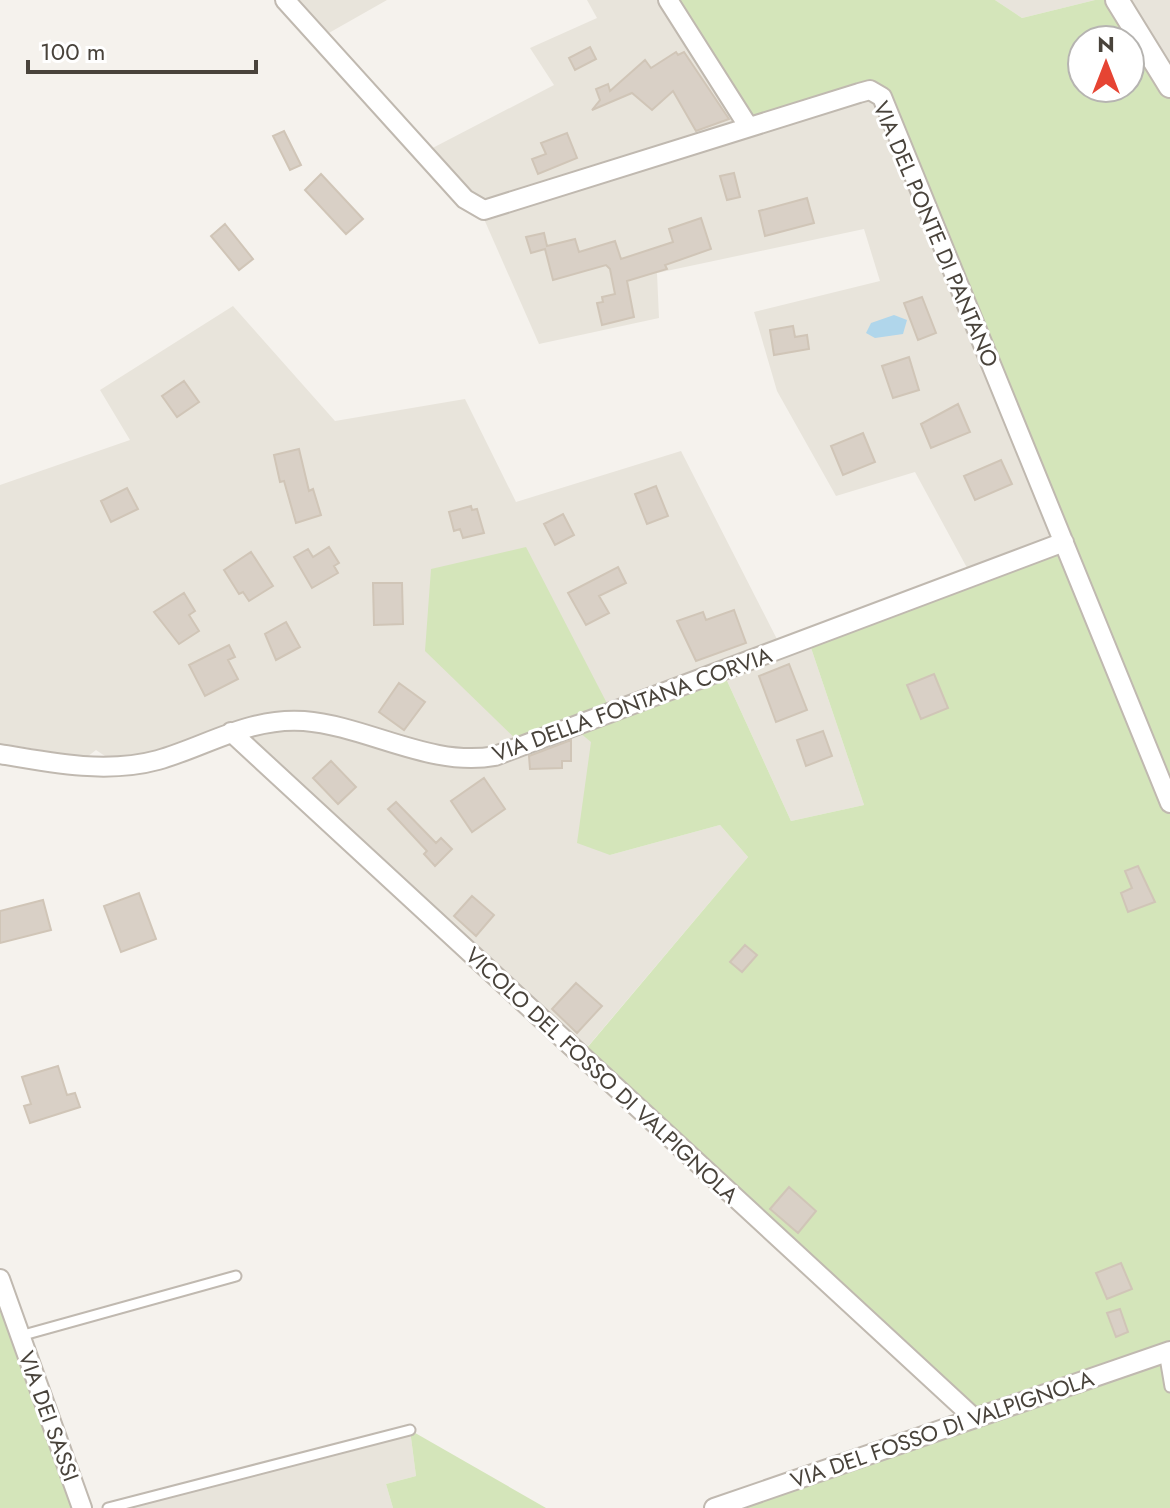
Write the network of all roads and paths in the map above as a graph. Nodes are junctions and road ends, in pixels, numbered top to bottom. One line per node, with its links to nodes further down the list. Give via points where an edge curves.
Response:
1 (285, 0): 5 (street, VIA DEL PONTE DI PANTANO, via 480,210)
2 (668, 0): 5 (street)
3 (1117, 0): 4 (street)
4 (1167, 75)
5 (748, 126): 6 (street, VIA DEL PONTE DI PANTANO, via 865,91 882,97)
6 (1064, 542): 7 (street, VIA DELLA FONTANA CORVIA, via 495,756 450,756 306,721 266,722); 9 (street, VIA DEL PONTE DI PANTANO)
7 (231, 732): 8 (street, VIA DELLA FONTANA CORVIA, via 158,760 125,766); 15 (street, VICOLO DEL FOSSO DI VALPIGNOLA)
8 (0, 754)
9 (1170, 803)
10 (236, 1276): 12 (lane)
11 (0, 1279): 12 (street, VIA DEI SASSI)
12 (20, 1336): 17 (street, VIA DEI SASSI)
13 (1167, 1352): 14 (lane); 15 (street, VIA DEL FOSSO DI VALPIGNOLA)
14 (1170, 1387)
15 (973, 1417): 19 (street, VIA DEL FOSSO DI VALPIGNOLA)
16 (410, 1430): 18 (lane)
17 (82, 1508)
18 (108, 1508)
19 (714, 1508)

